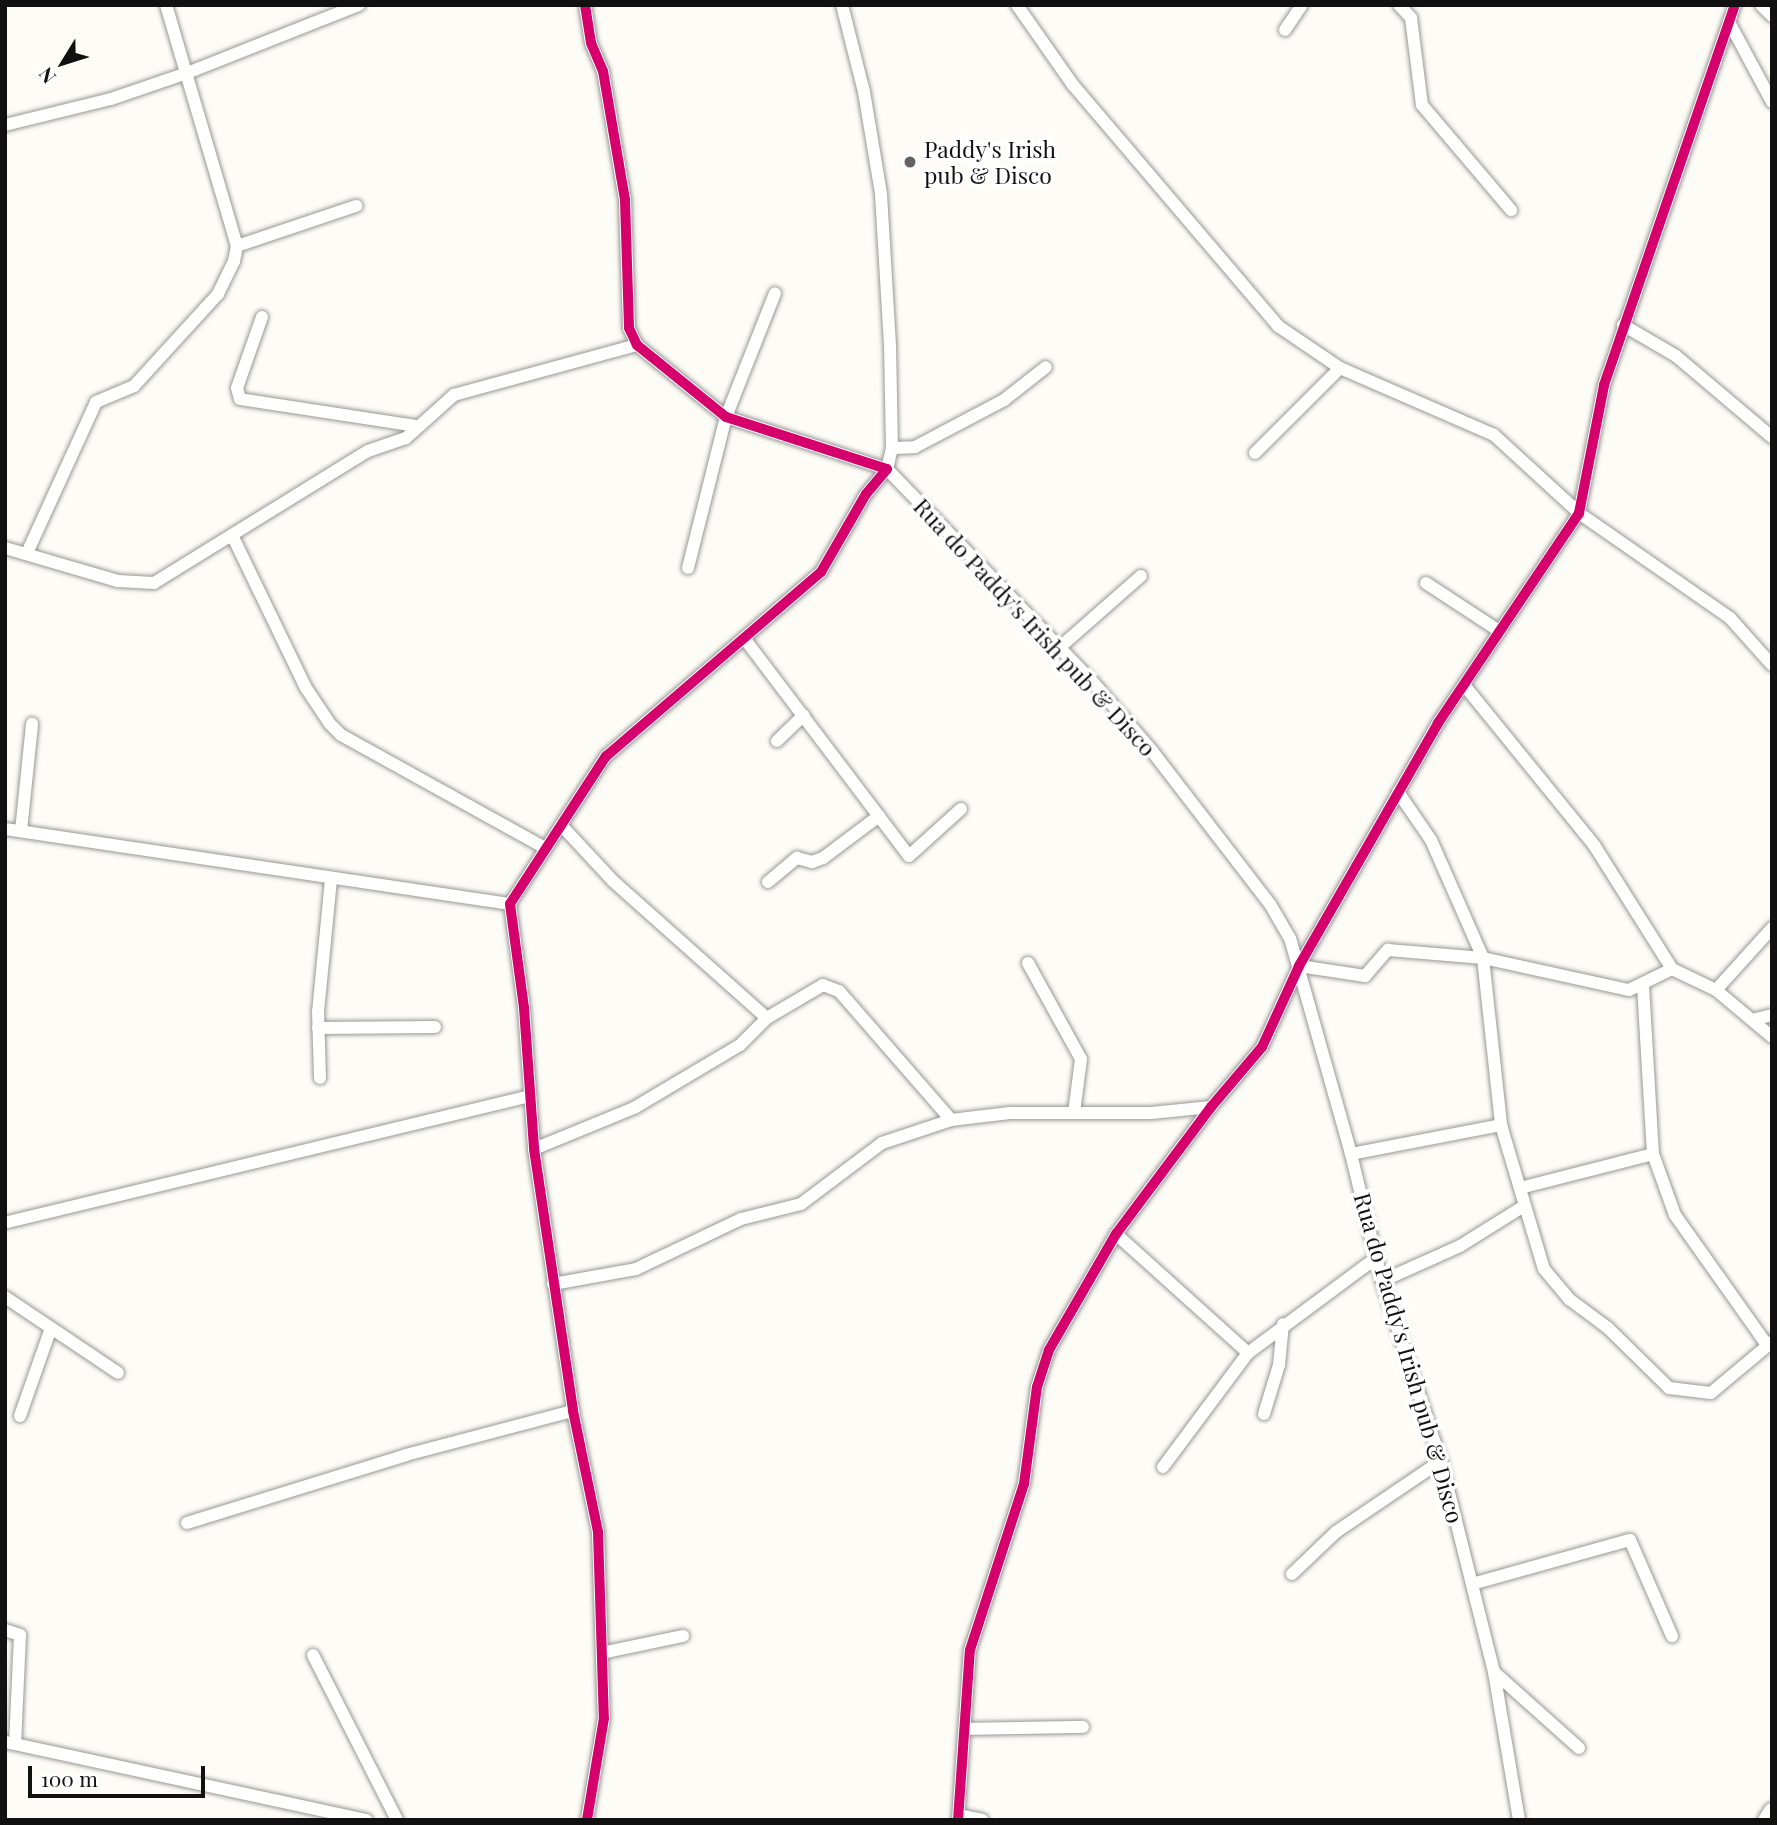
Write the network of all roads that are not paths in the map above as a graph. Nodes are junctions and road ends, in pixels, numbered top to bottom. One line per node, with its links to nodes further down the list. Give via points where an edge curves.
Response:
1 (166, 5): 13 (street)
2 (359, 5): 13 (street)
3 (585, 5): 22 (street, via 591,43 603,71 625,200 629,328)
4 (842, 5): 28 (street, via 864,92 881,194)
5 (1017, 5): 24 (street, via 1073,86 1278,326)
6 (1302, 5): 12 (street)
7 (1399, 5): 17 (street, via 1411,18 1422,105)
8 (1735, 5): 11 (street)
9 (1760, 5): 10 (street)
10 (1772, 16)
11 (1729, 22): 14 (street); 21 (street)
12 (1285, 30)
13 (187, 73): 15 (street, via 111,99); 18 (street)
14 (1772, 102)
15 (5, 125)
16 (356, 206): 18 (street)
17 (1511, 210)
18 (237, 246): 34 (street, via 218,294 134,386 96,402)
19 (775, 293): 25 (street)
20 (262, 317): 26 (street, via 237,388 240,399)
21 (1623, 325): 27 (street, via 1676,356); 31 (street, via 1604,385)
22 (638, 345): 25 (street); 26 (street, via 454,395)
23 (1046, 367): 28 (street, via 1004,400 915,447)
24 (1339, 368): 29 (street); 31 (street, via 1494,435)
25 (726, 417): 30 (street); 35 (street)
26 (416, 426): 32 (street, via 406,438 368,451)
27 (1772, 437)
28 (892, 449): 30 (street)
29 (1255, 453)
30 (887, 469): 39 (street, via 866,494 821,572); 40 (street, Rua do Paddy's Irish pub & Disco)
31 (1579, 513): 38 (street); 41 (street, via 1730,618)
32 (232, 535): 34 (street, via 154,583 118,581); 52 (street, via 306,688 335,730)
33 (5, 548): 34 (street)
34 (27, 553)
35 (688, 568)
36 (1141, 576): 40 (street)
37 (1426, 583): 38 (street)
38 (1499, 631): 42 (street)
39 (744, 638): 43 (street); 49 (street, via 606,756)
40 (1059, 648): 59 (street, Rua do Paddy's Irish pub & Disco, via 1152,751 1270,904)
41 (1772, 665)
42 (1464, 685): 46 (street); 60 (street, via 1594,845)
43 (804, 715): 45 (street); 48 (street)
44 (32, 724): 51 (street)
45 (777, 741)
46 (1398, 792): 57 (street, via 1431,840); 59 (street)
47 (961, 809): 48 (street, via 912,856)
48 (879, 816): 54 (street, via 823,858 812,862 797,858)
49 (561, 825): 52 (street); 64 (street, via 613,881)
50 (5, 829): 51 (street)
51 (21, 831): 53 (street)
52 (545, 848): 55 (street)
53 (331, 879): 55 (street); 67 (street)
54 (768, 882)
55 (510, 904): 70 (street)
56 (1772, 928): 62 (street)
57 (1483, 958): 59 (street, via 1388,950 1372,972 1355,978); 61 (street, via 1629,990); 74 (street)
58 (1028, 963): 72 (street, via 1081,1059)
59 (1299, 965): 71 (street, via 1262,1047); 76 (street, Rua do Paddy's Irish pub & Disco)
60 (1672, 969): 61 (street); 62 (street)
61 (1643, 986): 77 (street)
62 (1717, 990): 65 (street)
63 (1772, 1016): 65 (street)
64 (767, 1018): 73 (street, via 823,985 839,991); 75 (street, via 740,1045 634,1108)
65 (1756, 1019): 68 (street)
66 (435, 1027): 67 (street)
67 (318, 1028): 69 (street)
68 (1772, 1037)
69 (320, 1078)
70 (530, 1096): 75 (street); 80 (street)
71 (1211, 1107): 72 (street); 81 (street)
72 (1074, 1113): 73 (street)
73 (951, 1119): 84 (street, via 882,1143 801,1204 741,1219 636,1269)
74 (1501, 1125): 76 (street); 78 (street)
75 (534, 1149): 84 (street)
76 (1352, 1154): 82 (street, Rua do Paddy's Irish pub & Disco)
77 (1653, 1154): 78 (street); 88 (street, via 1675,1215)
78 (1520, 1188): 79 (street)
79 (1524, 1206): 83 (street, via 1460,1246); 88 (street, via 1544,1269 1555,1284 1670,1388 1711,1393)
80 (6, 1219)
81 (1116, 1234): 89 (street); 106 (street, via 1088,1275 1041,1372 1024,1483 970,1650)
82 (1376, 1258): 83 (street, Rua do Paddy's Irish pub & Disco); 86 (street)
83 (1382, 1281): 94 (street, Rua do Paddy's Irish pub & Disco)
84 (553, 1284): 91 (street)
85 (8, 1301): 87 (street)
86 (1283, 1324): 89 (street); 92 (street, via 1279,1365)
87 (51, 1328): 90 (street); 93 (street)
88 (1770, 1344)
89 (1248, 1353): 95 (street)
90 (118, 1373)
91 (573, 1411): 96 (street, via 406,1455); 102 (street, via 598,1532)
92 (1264, 1414)
93 (20, 1416)
94 (1441, 1461): 97 (street, via 1336,1532); 98 (street, Rua do Paddy's Irish pub & Disco)
95 (1163, 1466)
96 (187, 1524)
97 (1292, 1574)
98 (1472, 1584): 101 (street, via 1630,1540); 104 (street, Rua do Paddy's Irish pub & Disco)
99 (5, 1630): 107 (street, via 20,1635)
100 (682, 1636): 102 (street)
101 (1672, 1636)
102 (602, 1653): 115 (street, via 604,1718)
103 (313, 1655): 114 (street)
104 (1494, 1672): 108 (street); 117 (street, Rua do Paddy's Irish pub & Disco)
105 (1083, 1727): 106 (street)
106 (966, 1729): 112 (street)
107 (10, 1743): 110 (street)
108 (1578, 1748)
109 (1772, 1811): 118 (street)
110 (306, 1815): 111 (street)
111 (346, 1818): 113 (street)
112 (959, 1818): 116 (street)
113 (367, 1820)
114 (397, 1820)
115 (587, 1820)
116 (982, 1820)
117 (1519, 1820)
118 (1766, 1820)

